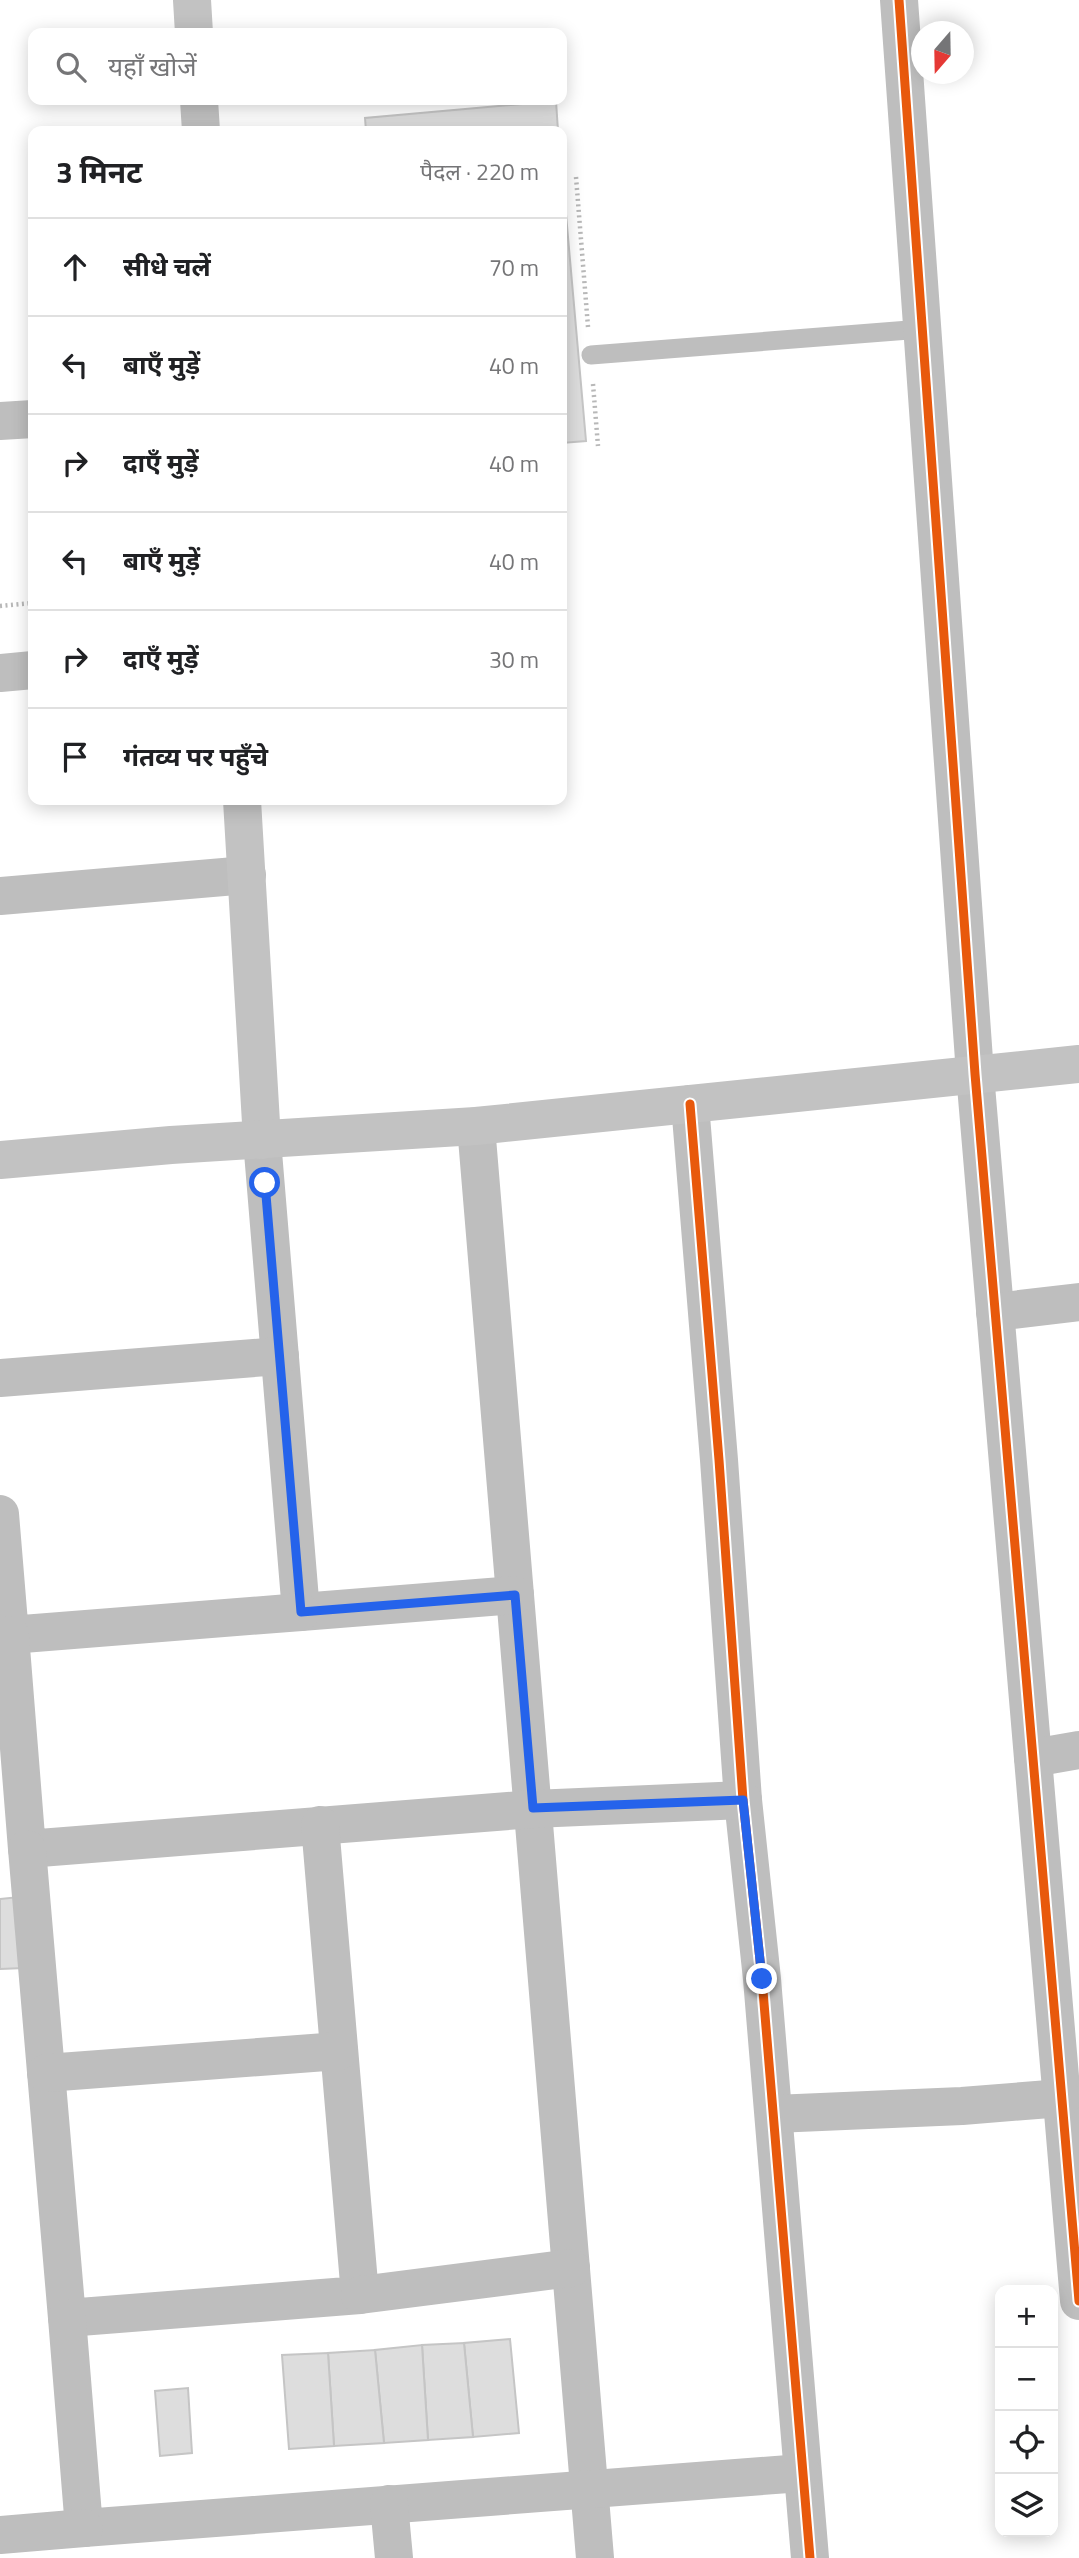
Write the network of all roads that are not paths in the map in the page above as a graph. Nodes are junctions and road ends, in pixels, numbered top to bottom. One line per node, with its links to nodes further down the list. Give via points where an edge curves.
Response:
1 (192, 0): 3 (street)
2 (899, 0): 6 (street)
3 (194, 28)
4 (199, 105): 5 (street)
5 (201, 126)
6 (922, 329): 7 (lane); 16 (street)
7 (591, 355)
8 (28, 419): 9 (street)
9 (0, 421)
10 (28, 670): 11 (street)
11 (0, 673)
12 (242, 805): 13 (street)
13 (247, 875): 14 (street); 19 (street)
14 (0, 896)
15 (1079, 1064): 16 (street)
16 (975, 1074): 17 (street); 22 (street)
17 (690, 1104): 18 (street); 31 (street)
18 (476, 1126): 19 (street); 26 (street)
19 (262, 1140): 20 (street); 23 (street)
20 (0, 1160)
21 (1079, 1302): 22 (street)
22 (995, 1311): 30 (street)
23 (279, 1356): 24 (street); 27 (street)
24 (0, 1378)
25 (0, 1514): 28 (street)
26 (515, 1595): 27 (street); 32 (street)
27 (301, 1612): 28 (street)
28 (10, 1635): 34 (street)
29 (1079, 1750): 30 (street)
30 (1033, 1758): 35 (street)
31 (743, 1800): 32 (street); 39 (street)
32 (533, 1808): 33 (street); 40 (street)
33 (320, 1825): 34 (street); 36 (street)
34 (27, 1849): 37 (street)
35 (1066, 1984): 38 (street)
36 (339, 2051): 37 (street); 41 (street)
37 (47, 2073): 43 (street)
38 (1062, 2098): 39 (street); 42 (street)
39 (774, 2114): 44 (street)
40 (571, 2268): 41 (street); 45 (street)
41 (360, 2295): 43 (street)
42 (1079, 2301)
43 (66, 2318): 47 (street)
44 (802, 2473): 45 (street); 51 (street)
45 (589, 2489): 46 (street); 50 (street)
46 (389, 2504): 47 (street); 49 (street)
47 (84, 2528): 48 (street)
48 (0, 2535)
49 (394, 2558)
50 (595, 2558)
51 (810, 2558)

